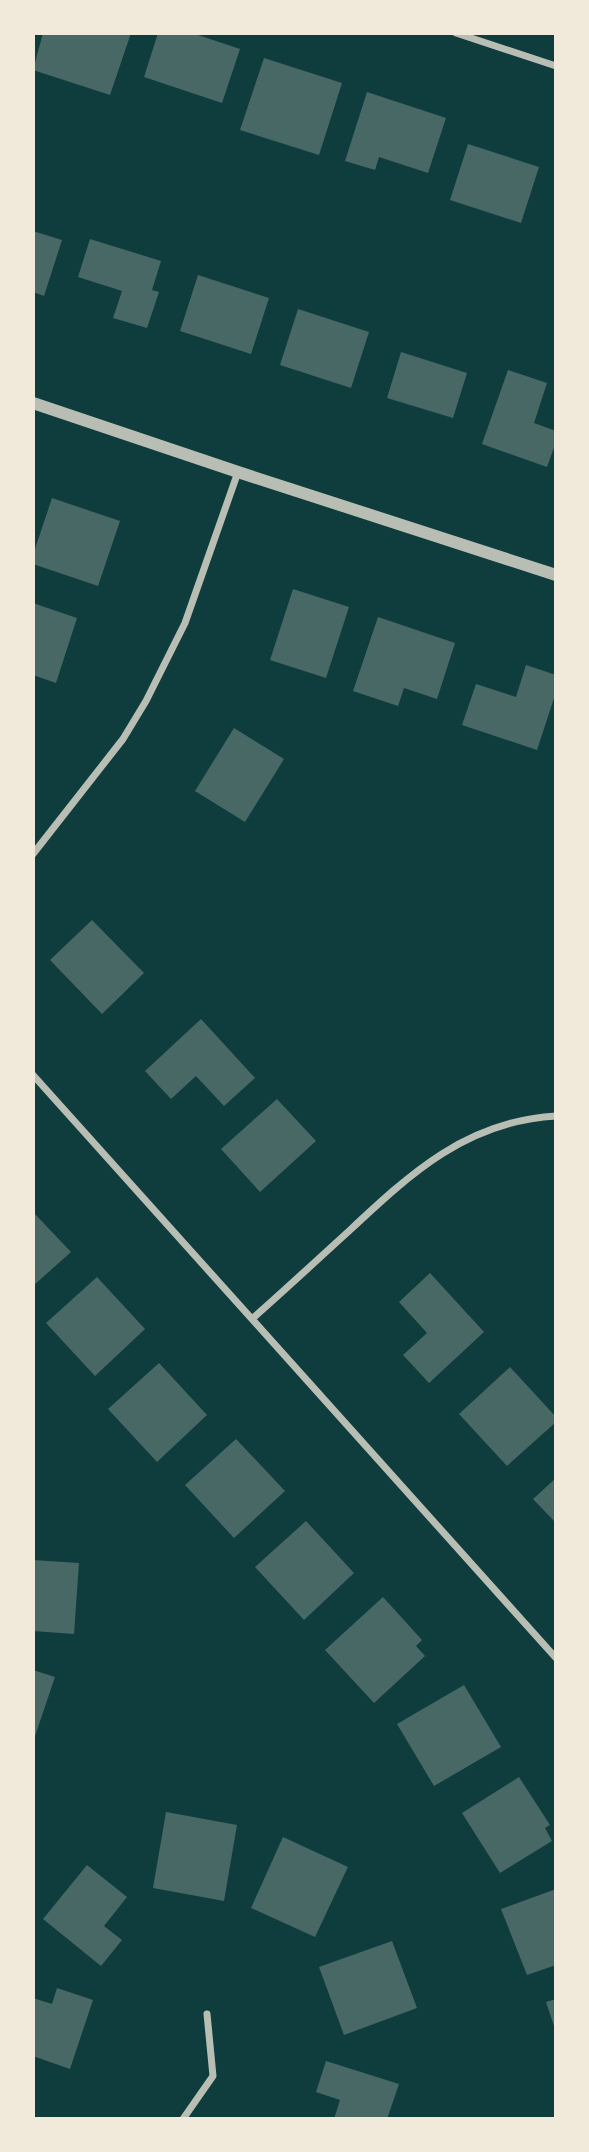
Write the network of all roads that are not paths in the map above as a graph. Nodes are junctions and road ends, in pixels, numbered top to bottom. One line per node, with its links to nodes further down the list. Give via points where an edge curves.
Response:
1 (456, 33): 2 (street)
2 (556, 66)
3 (33, 403): 4 (street)
4 (238, 472): 5 (street); 6 (street, via 185,623 146,701 123,739)
5 (556, 575)
6 (33, 854)
7 (33, 1075): 9 (street)
8 (556, 1116): 9 (street, via 495,1126 457,1144 406,1178)
9 (253, 1318): 10 (street)
10 (556, 1658)
11 (207, 2014): 12 (street, via 213,2076)
12 (183, 2119)

